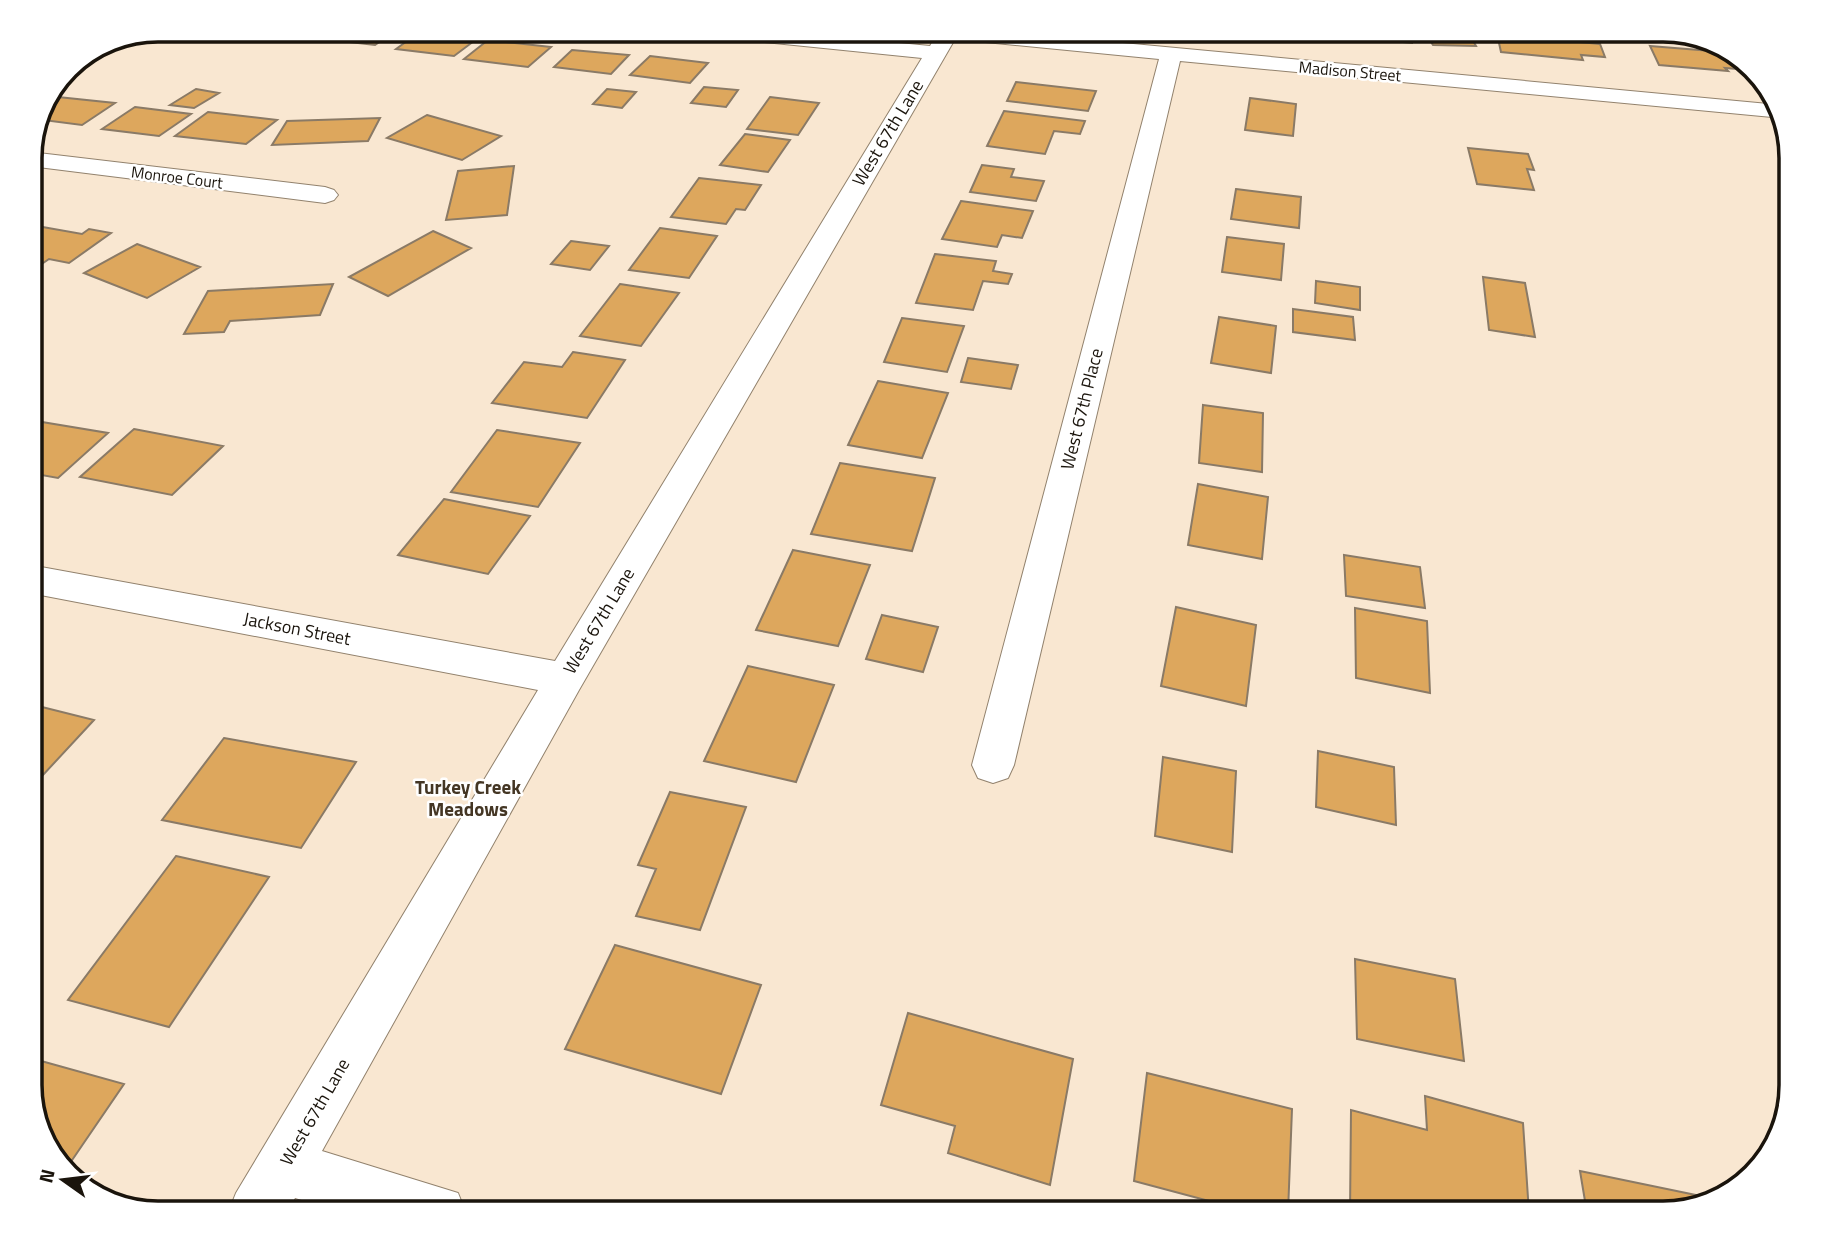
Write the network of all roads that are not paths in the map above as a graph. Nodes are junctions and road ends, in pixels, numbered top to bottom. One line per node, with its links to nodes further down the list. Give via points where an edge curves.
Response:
1 (932, 42): 8 (street, West 67th Lane)
2 (981, 42): 3 (street, Madison Street)
3 (1171, 54): 4 (street, Madison Street); 9 (street, West 67th Place)
4 (1768, 110)
5 (42, 160): 6 (street, Monroe Court)
6 (325, 195)
7 (42, 581): 8 (street, Jackson Street)
8 (565, 679): 10 (street, West 67th Lane)
9 (993, 765)
10 (283, 1167): 11 (street, West 67th Lane); 12 (street)
11 (263, 1201)
12 (398, 1201)

